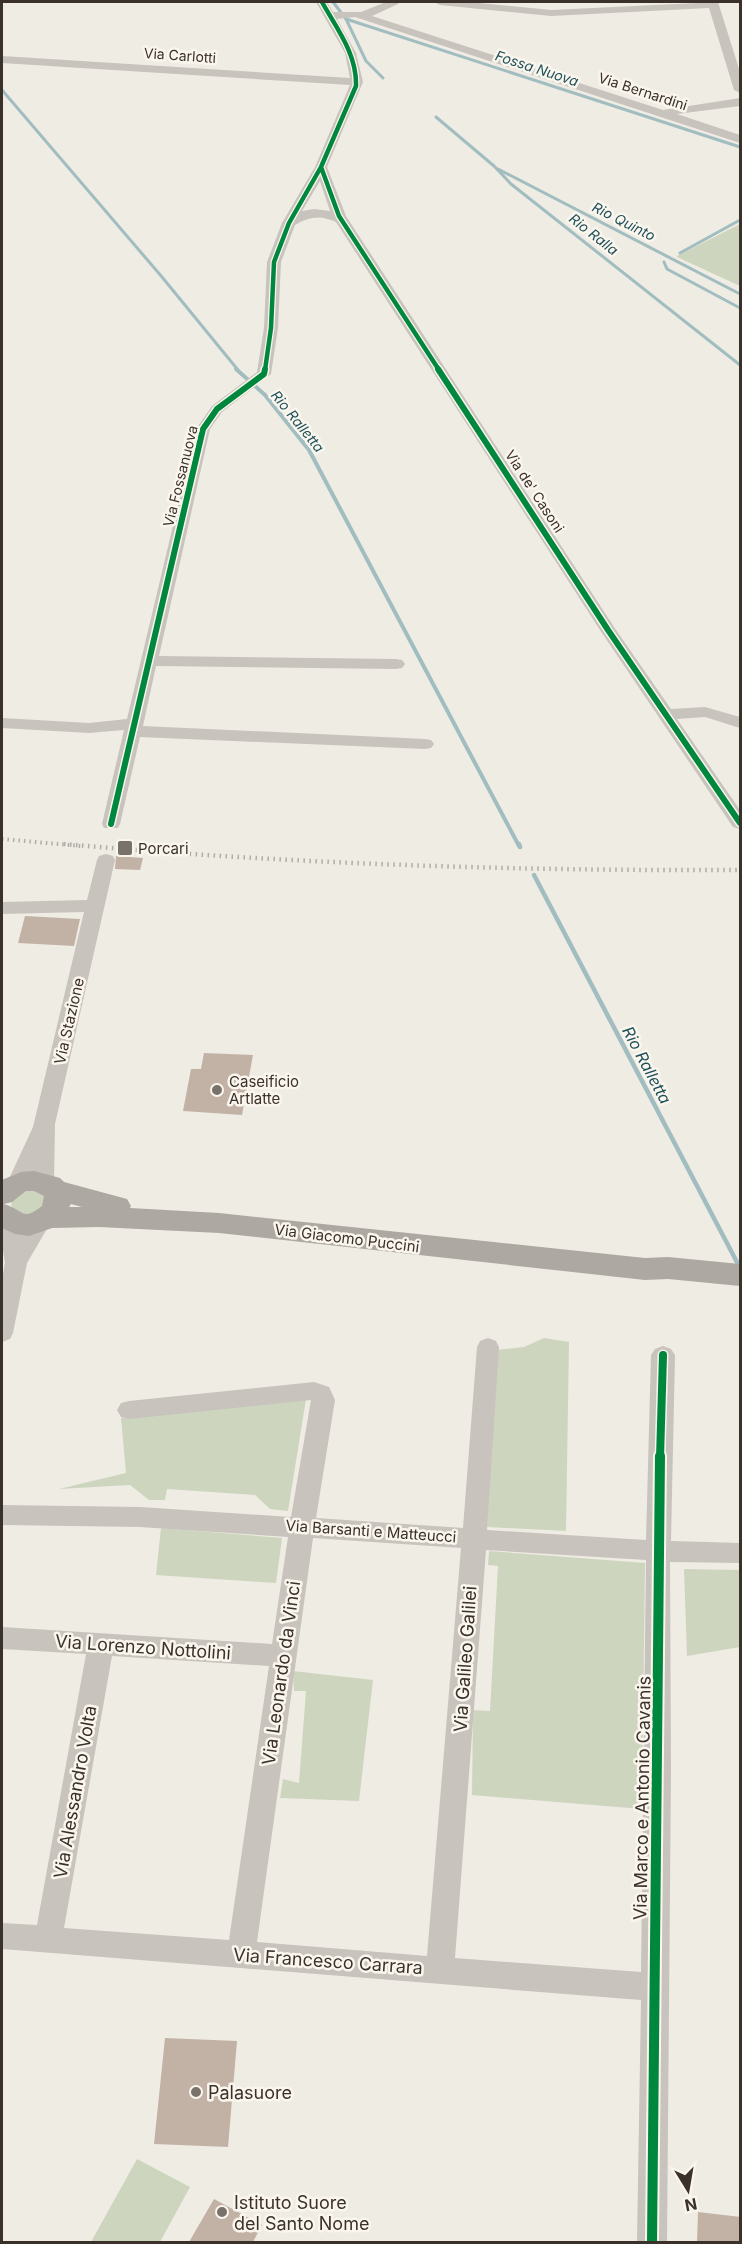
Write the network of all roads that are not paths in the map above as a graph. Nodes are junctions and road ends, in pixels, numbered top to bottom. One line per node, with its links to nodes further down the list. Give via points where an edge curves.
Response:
1 (309, 2): 5 (street, Via Bernardini)
2 (394, 2): 6 (street)
3 (440, 2): 4 (street)
4 (533, 6): 9 (street, via 551,13 714,4)
5 (332, 10): 6 (street, Via Bernardini); 8 (street, via 353,61)
6 (362, 16): 11 (street, Via Bernardini)
7 (2, 59): 8 (street, Via Carlotti)
8 (357, 82): 14 (street, Via Fossanuova)
9 (741, 90)
10 (741, 102): 11 (street)
11 (661, 113): 12 (street, Via Bernardini)
12 (734, 134): 13 (street, Via Bernardini)
13 (741, 139)
14 (321, 167): 15 (street, Via de' Casoni); 16 (street, Via Fossanuova)
15 (333, 202): 16 (street); 17 (street); 18 (street, Via de' Casoni)
16 (299, 203): 19 (street, Via Fossanuova)
17 (313, 211): 18 (street); 19 (street)
18 (341, 219): 22 (street, Via de' Casoni, via 608,630)
19 (289, 223): 20 (street, Via Fossanuova, via 274,262 264,374 217,409 202,429)
20 (148, 661): 21 (street); 25 (street, Via Fossanuova)
21 (396, 663)
22 (668, 715): 24 (street, via 704,710); 27 (street, Via de' Casoni)
23 (2, 723): 25 (street)
24 (741, 723)
25 (134, 730): 26 (street); 28 (street, Via Fossanuova)
26 (425, 744)
27 (741, 823)
28 (111, 824)
29 (106, 860): 30 (street, Via Stazione)
30 (97, 906): 31 (street); 32 (street, Via Stazione, via 44,1124)
31 (2, 908)
32 (17, 1195): 33 (main road, Via Giacomo Puccini, via 23,1225); 33 (main road, via 59,1201); 34 (main road, via 106,1204); 35 (street)
33 (44, 1220): 34 (main road, Via Giacomo Puccini, via 107,1217); 35 (street)
34 (219, 1223): 36 (main road, Via Giacomo Puccini)
35 (16, 1263): 39 (street)
36 (645, 1269): 37 (main road, Via Giacomo Puccini); 38 (main road, Via Giacomo Puccini)
37 (741, 1275)
38 (741, 1284)
39 (2, 1333)
40 (488, 1347): 45 (street, Via Galileo Galilei)
41 (663, 1355): 46 (street, Via Marco e Antonio Cavanis)
42 (129, 1410): 44 (street, Via Leonardo da Vinci, via 321,1393)
43 (2, 1515): 44 (street, Via Barsanti e Matteucci, via 140,1517)
44 (302, 1527): 45 (street, Via Barsanti e Matteucci); 50 (street, Via Leonardo da Vinci)
45 (474, 1538): 46 (street, Via Barsanti e Matteucci); 54 (street, Via Galileo Galilei)
46 (658, 1551): 47 (street, Via Barsanti e Matteucci); 55 (street, Via Marco e Antonio Cavanis)
47 (741, 1553)
48 (2, 1638): 49 (street, Via Lorenzo Nottolini)
49 (101, 1645): 50 (street, Via Lorenzo Nottolini); 52 (street, Via Alessandro Volta)
50 (284, 1656): 53 (street, Via Leonardo da Vinci)
51 (2, 1936): 52 (street, Via Francesco Carrara)
52 (48, 1940): 53 (street, Via Francesco Carrara)
53 (242, 1954): 54 (street, Via Francesco Carrara)
54 (440, 1970): 55 (street, Via Francesco Carrara)
55 (655, 1987): 56 (street, Via Marco e Antonio Cavanis)
56 (652, 2242)

